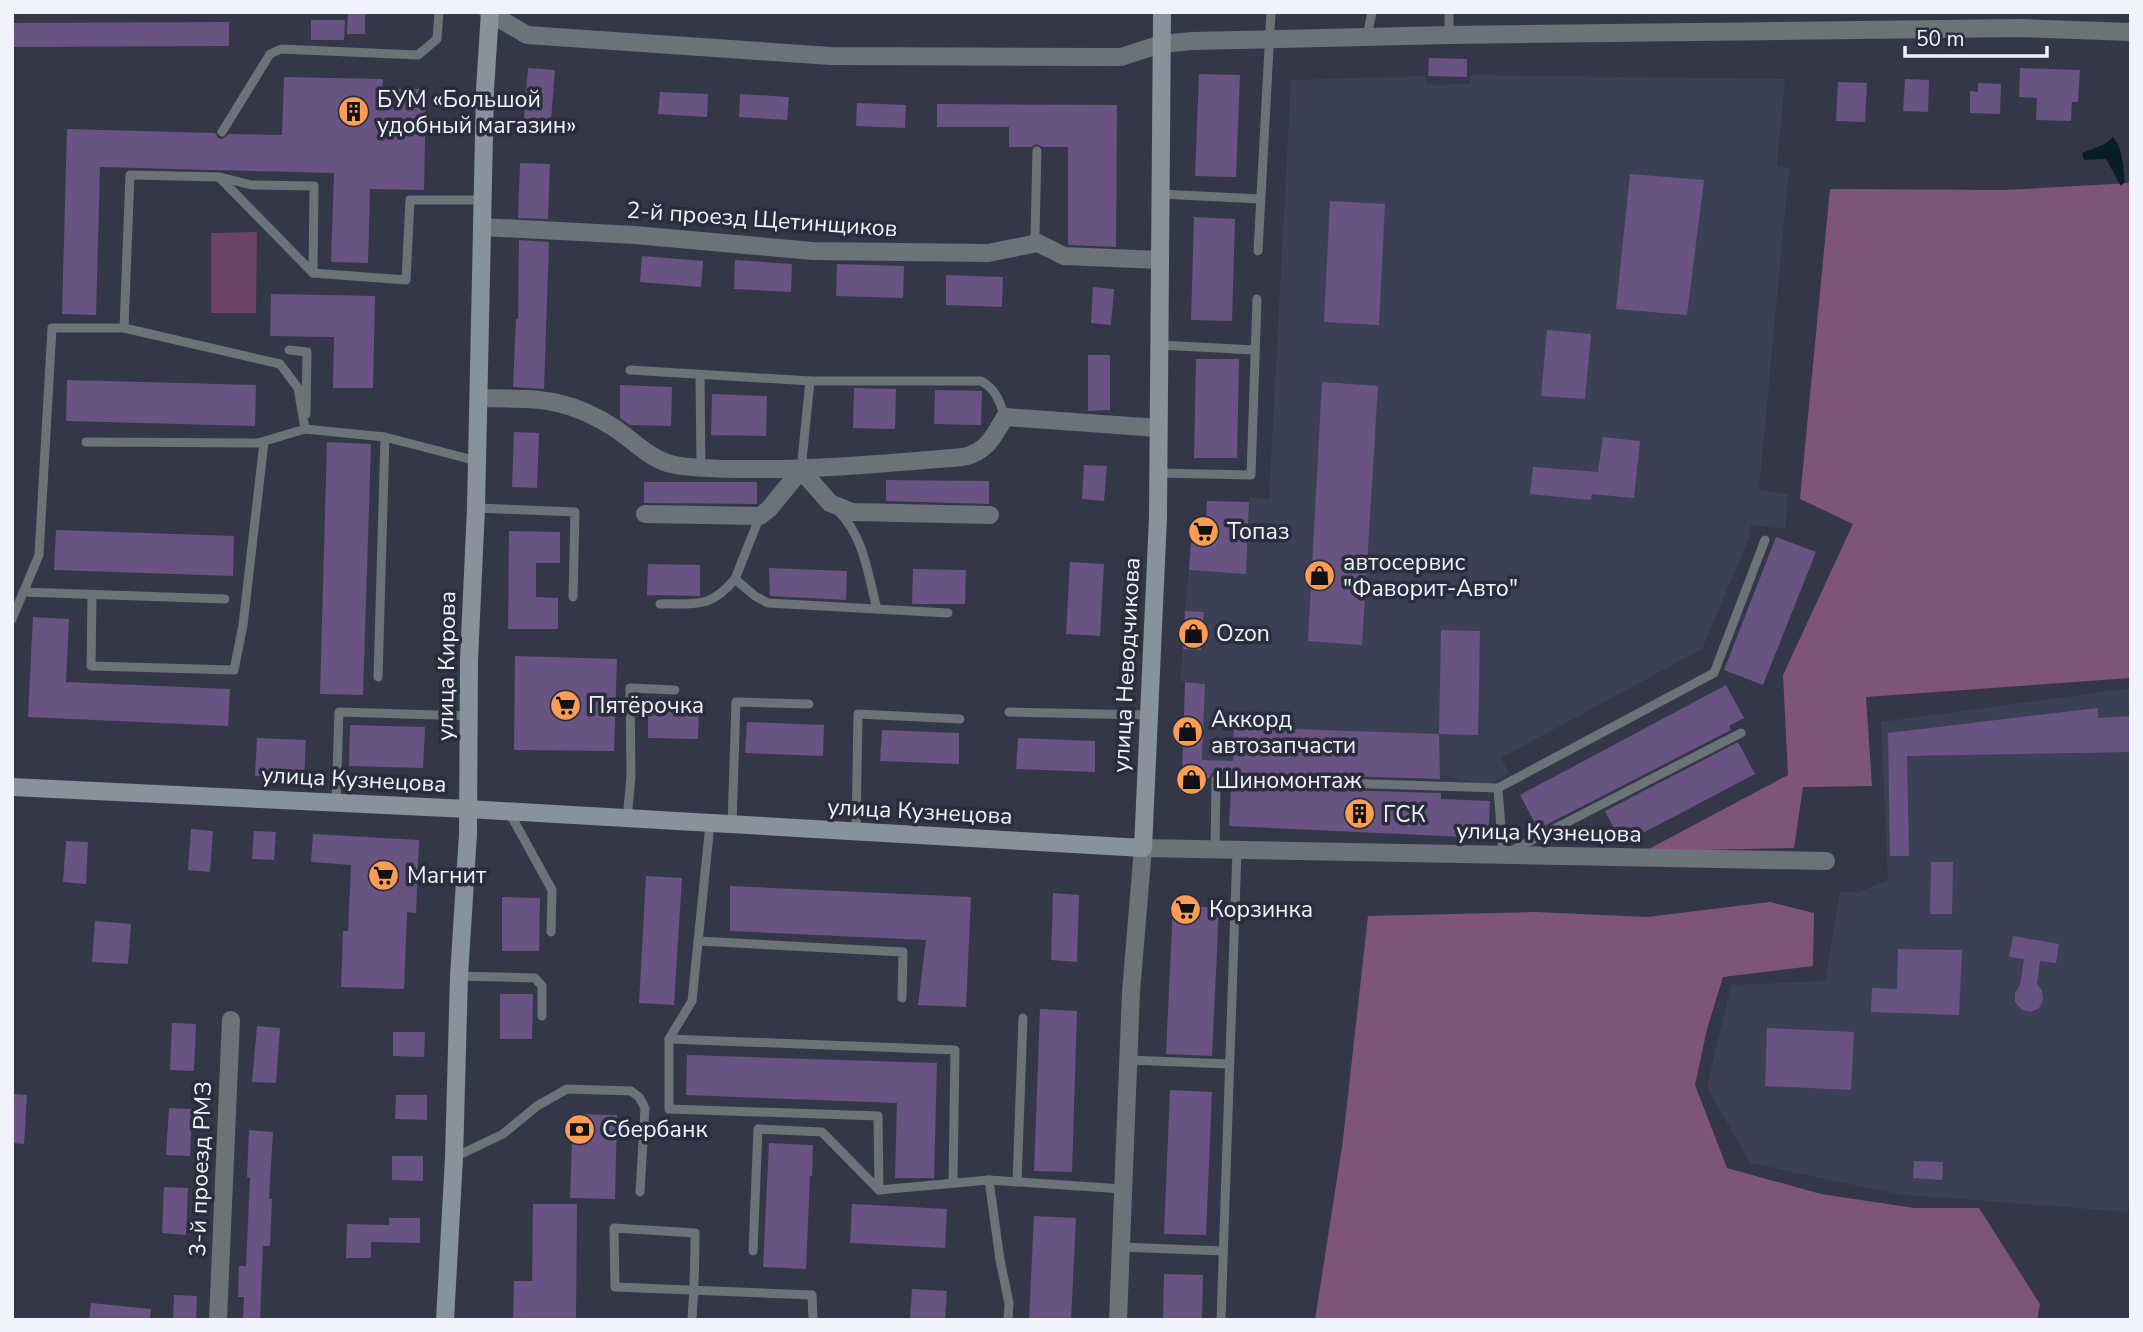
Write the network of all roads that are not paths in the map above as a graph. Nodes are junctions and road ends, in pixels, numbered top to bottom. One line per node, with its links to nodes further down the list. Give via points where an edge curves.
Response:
1 (439, 12): 14 (lane, via 437,39 418,55 281,49 270,54)
2 (1162, 12): 13 (main road, улица Неводчикова)
3 (1271, 12): 12 (lane)
4 (1372, 12): 11 (lane)
5 (1449, 12): 10 (lane)
6 (2059, 12): 8 (street)
7 (489, 13): 13 (street, via 527,35 831,56 1121,57); 19 (main road, улица Кирова)
8 (2070, 29): 9 (street); 10 (street)
9 (2131, 32)
10 (1450, 35): 11 (street)
11 (1367, 36): 12 (street)
12 (1270, 39): 13 (street); 18 (lane)
13 (1161, 44): 17 (main road, улица Неводчикова)
14 (222, 132)
15 (1037, 151): 21 (lane)
16 (220, 177): 24 (lane); 24 (lane, via 251,185 314,186); 26 (lane, via 130,175)
17 (1160, 194): 18 (lane); 23 (main road, улица Неводчикова)
18 (1261, 199): 22 (lane)
19 (483, 200): 20 (main road, улица Кирова); 24 (lane, via 410,200 406,279)
20 (482, 227): 21 (street, 2-й проезд Щетинщиков, via 813,251 988,253); 33 (main road, улица Кирова)
21 (1038, 243): 23 (street, via 1064,256)
22 (1258, 250)
23 (1160, 260): 27 (main road, улица Неводчикова)
24 (313, 273)
25 (1257, 299): 29 (lane)
26 (124, 328): 36 (lane, via 280,364 298,388); 51 (lane, via 52,328 39,555)
27 (1160, 345): 29 (lane); 35 (main road, улица Неводчикова)
28 (289, 350): 36 (lane, via 307,352)
29 (1255, 350): 43 (lane, via 1251,475)
30 (631, 370): 31 (lane)
31 (700, 375): 32 (lane); 41 (lane)
32 (810, 381): 34 (lane, via 981,381 998,397); 42 (lane)
33 (479, 398): 40 (main road, улица Кирова); 41 (street, via 545,399 576,407 654,458)
34 (1005, 417): 35 (street); 42 (street, via 987,447 975,455)
35 (1158, 428): 43 (main road, улица Неводчикова)
36 (305, 429): 37 (lane); 38 (lane)
37 (386, 437): 40 (lane); 59 (lane)
38 (264, 442): 39 (lane); 52 (lane, via 234,670 91,666)
39 (86, 443)
40 (477, 461): 45 (main road, улица Кирова)
41 (701, 468): 42 (street)
42 (801, 470): 44 (street); 48 (street)
43 (1158, 473): 63 (main road, улица Неводчикова)
44 (830, 503): 47 (street, via 852,512 875,514); 56 (lane, via 859,539)
45 (476, 508): 53 (lane, via 575,512); 64 (main road, улица Кирова)
46 (645, 514): 48 (street)
47 (990, 515)
48 (760, 516): 50 (lane)
49 (1765, 540): 68 (lane, via 1714,673)
50 (735, 579): 55 (lane, via 707,603); 56 (lane, via 768,603)
51 (23, 592): 52 (lane); 58 (lane)
52 (92, 595): 54 (lane)
53 (573, 597)
54 (225, 599)
55 (660, 604)
56 (877, 609): 57 (lane)
57 (948, 613)
58 (12, 619)
59 (378, 677)
60 (675, 690): 72 (lane, via 630,688)
61 (809, 704): 74 (lane, via 736,702)
62 (1009, 712): 63 (lane)
63 (1149, 715): 76 (main road, улица Неводчикова)
64 (469, 716): 69 (lane, via 339,712); 70 (main road, улица Кирова)
65 (961, 719): 75 (lane, via 858,714)
66 (1741, 733): 79 (lane)
67 (12, 787): 69 (main road, улица Кузнецова)
68 (1498, 788): 77 (lane, via 1216,779); 79 (lane)
69 (336, 803): 70 (main road, улица Кузнецова)
70 (468, 809): 71 (main road, улица Кузнецова); 83 (main road, улица Кирова)
71 (509, 812): 72 (main road, улица Кузнецова); 81 (lane, via 552,890)
72 (627, 819): 73 (main road, улица Кузнецова)
73 (710, 824): 74 (main road, улица Кузнецова); 82 (lane)
74 (732, 825): 75 (main road, улица Кузнецова)
75 (856, 832): 76 (main road, улица Кузнецова)
76 (1143, 848): 77 (street, улица Кузнецова); 89 (street, улица Неводчикова)
77 (1215, 850): 78 (street, улица Кузнецова)
78 (1237, 850): 79 (street, улица Кузнецова); 90 (lane)
79 (1503, 855): 80 (street, улица Кузнецова)
80 (1826, 861)
81 (551, 932)
82 (698, 941): 84 (lane, via 903,952); 88 (lane, via 692,1001)
83 (459, 976): 85 (lane, via 536,978 542,986); 91 (main road, улица Кирова)
84 (902, 998)
85 (542, 1016)
86 (1023, 1018): 94 (lane)
87 (231, 1020): 102 (street, 3-й проезд РМЗ)
88 (670, 1039): 93 (lane, via 955,1050); 96 (lane, via 669,1109 878,1116)
89 (1128, 1060): 90 (lane); 95 (street, улица Неводчикова)
90 (1230, 1064): 100 (lane)
91 (454, 1158): 97 (lane, via 503,1134 567,1089 631,1091 645,1108); 103 (main road, улица Кирова)
92 (989, 1180): 93 (lane); 94 (lane); 106 (lane)
93 (953, 1182): 96 (lane)
94 (1017, 1182): 95 (lane)
95 (1122, 1189): 98 (street, улица Неводчикова)
96 (878, 1190): 99 (lane, via 822,1132 758,1129)
97 (640, 1192)
98 (1120, 1247): 100 (lane); 107 (street, улица Неводчикова)
99 (752, 1251)
100 (1223, 1251): 108 (lane)
101 (694, 1292): 101 (lane, via 615,1287 614,1228 695,1233); 104 (lane); 105 (lane, via 812,1295)
102 (218, 1320)
103 (445, 1320)
104 (692, 1320)
105 (813, 1320)
106 (1008, 1320)
107 (1118, 1320)
108 (1221, 1320)

